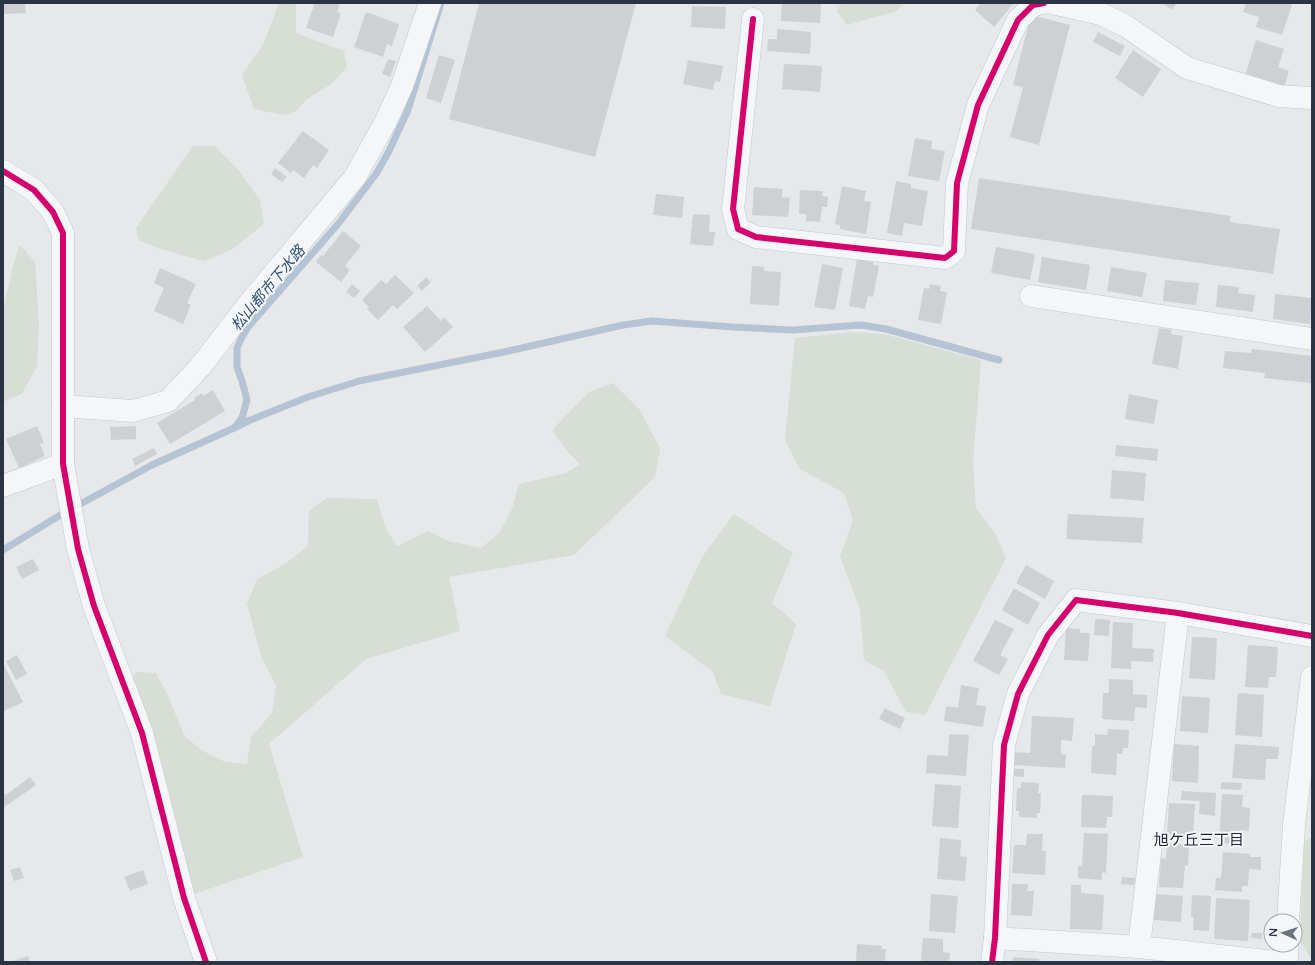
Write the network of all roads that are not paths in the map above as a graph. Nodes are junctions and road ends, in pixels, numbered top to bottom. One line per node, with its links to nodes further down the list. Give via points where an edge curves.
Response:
1 (430, 3): 10 (street, via 402,86 355,177 251,301 200,367 168,401 133,411)
2 (1044, 3): 5 (street, via 1033,5 1018,20 978,105 957,183 954,250 946,258 756,237 738,229 733,209)
3 (1052, 3): 4 (street)
4 (1077, 6): 6 (street, via 1126,26 1187,68 1279,96)
5 (753, 19)
6 (1312, 98)
7 (3, 171): 10 (street, via 34,190 53,212 63,233)
8 (1031, 296): 9 (street)
9 (1312, 339)
10 (63, 406): 11 (street)
11 (63, 464): 12 (street); 20 (street, via 78,549 94,606 142,733 184,898)
12 (3, 486)
13 (1178, 613): 14 (street); 18 (street, via 1076,600 1048,635 1018,694 1004,745); 19 (street)
14 (1312, 636)
15 (1312, 677): 16 (street)
16 (1303, 826): 17 (street)
17 (1289, 913)
18 (995, 938): 19 (street); 21 (street)
19 (1139, 947): 22 (street)
20 (206, 962)
21 (992, 962)
22 (1276, 962)

